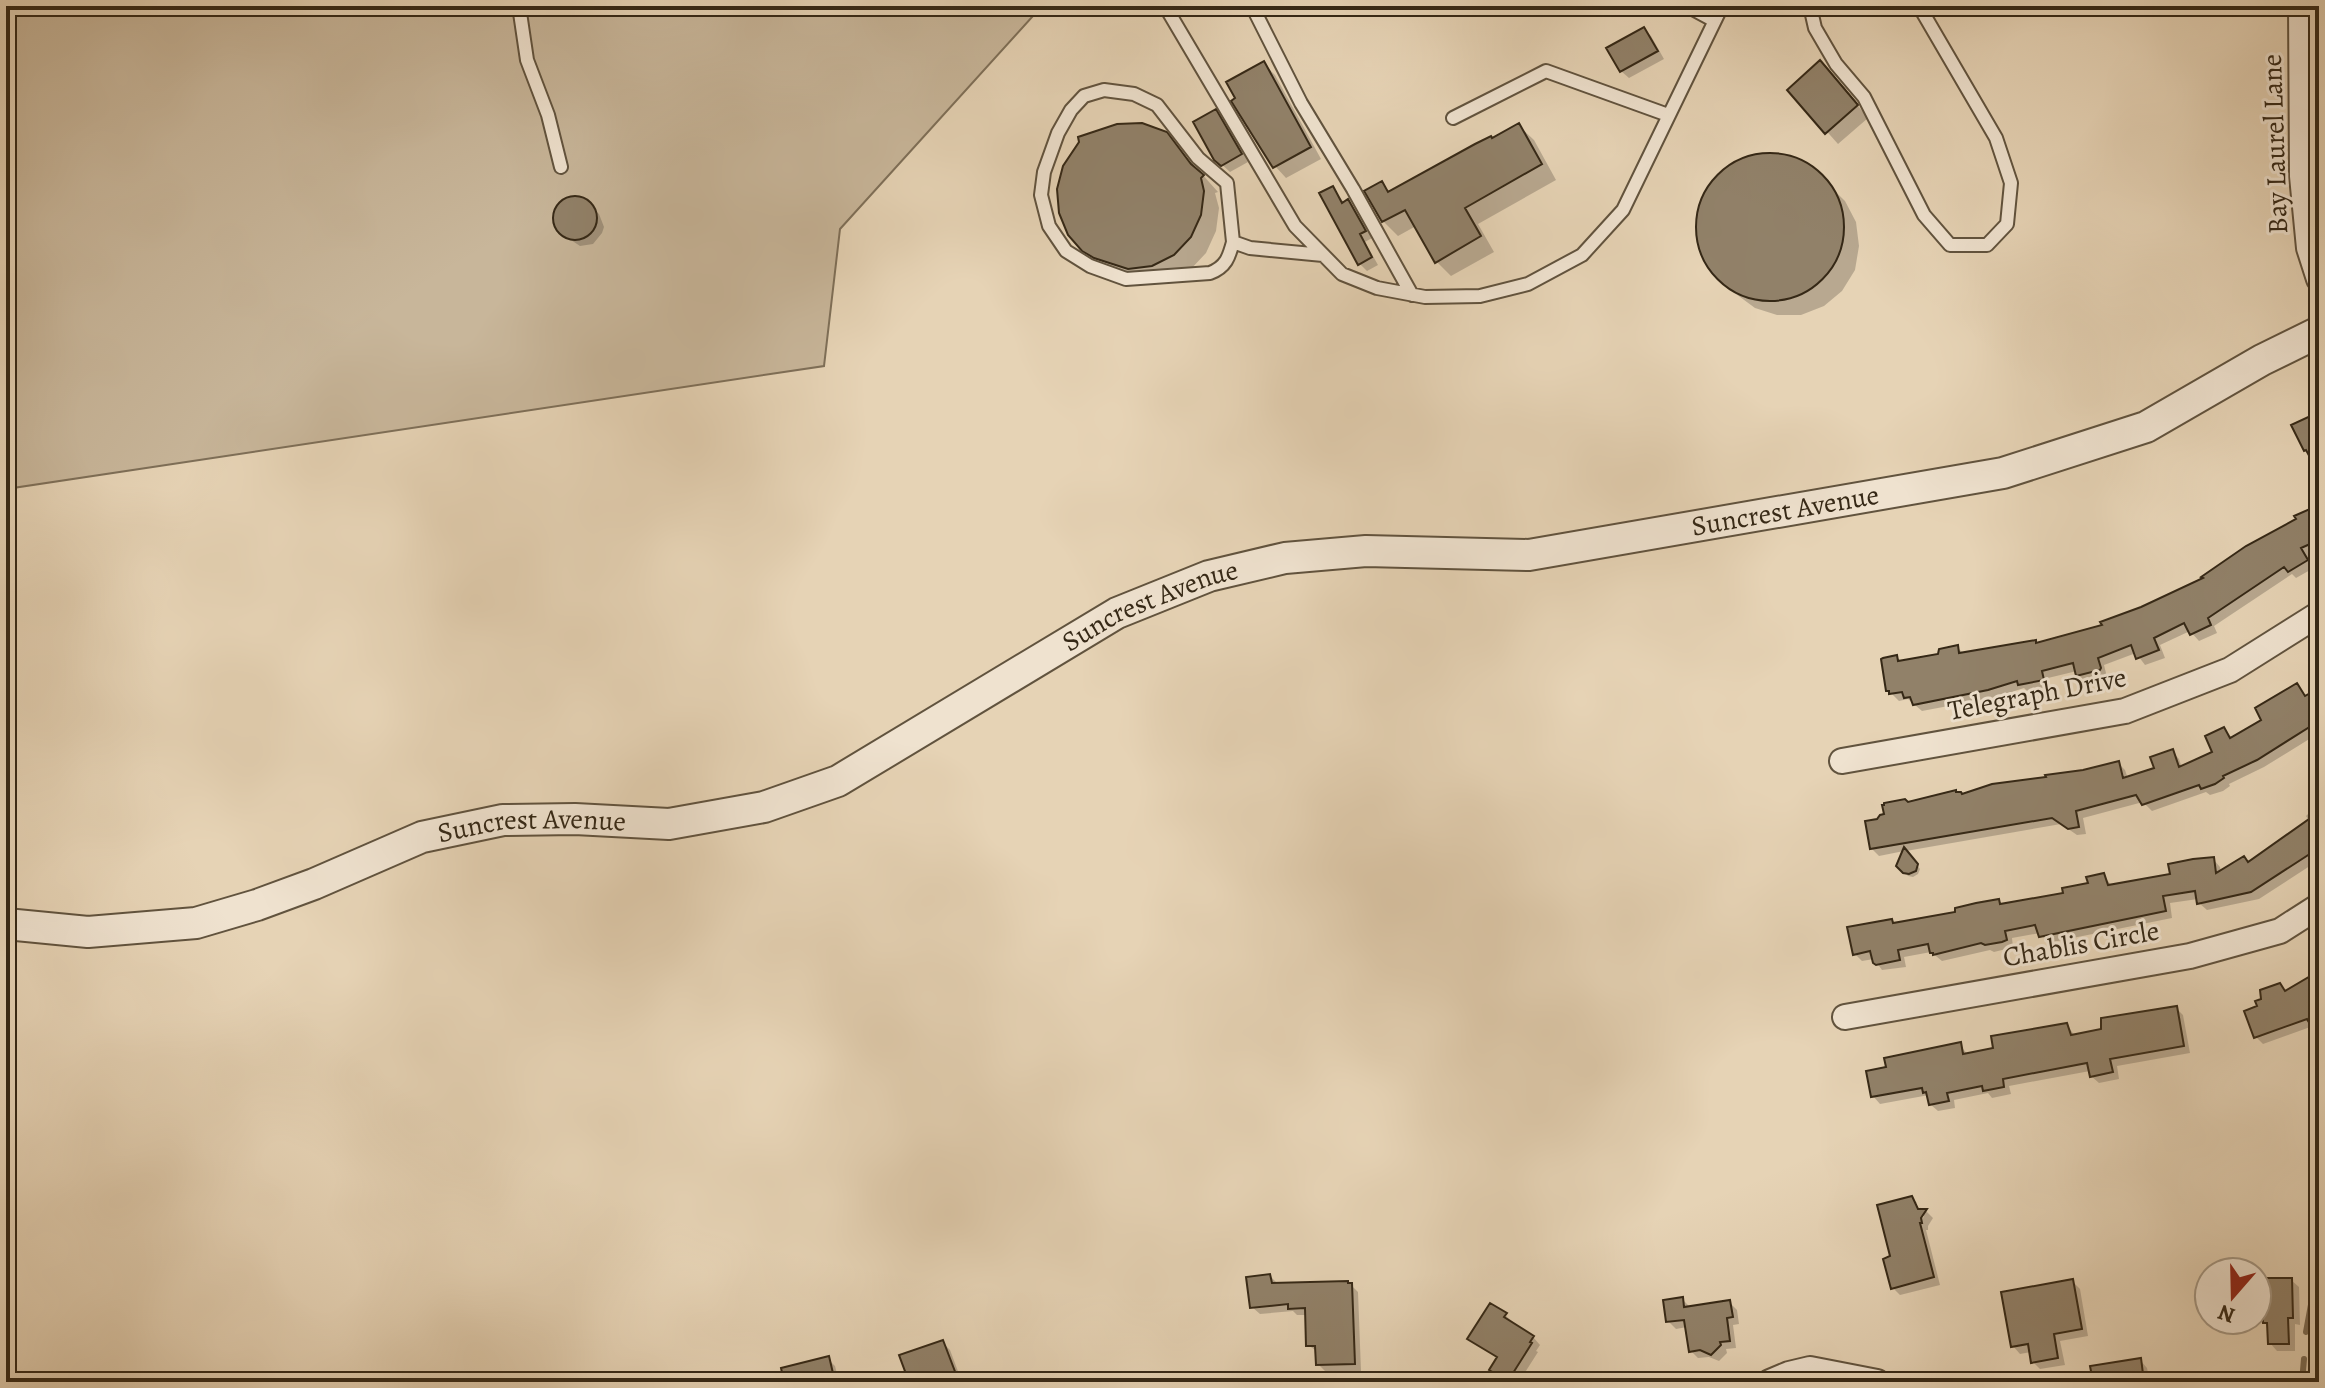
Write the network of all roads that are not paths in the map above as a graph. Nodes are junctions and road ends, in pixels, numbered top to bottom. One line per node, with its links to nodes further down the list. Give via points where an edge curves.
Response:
1 (519, 6): 12 (lane, via 527,60)
2 (1165, 6): 14 (lane, via 1295,226)
3 (1252, 6): 16 (lane, via 1301,103)
4 (1687, 6): 9 (lane)
5 (1722, 6): 9 (lane)
6 (1810, 6): 7 (lane, via 1815,28 1864,97 1924,215 1950,245 1987,245 2007,224 2011,183 1996,138)
7 (1919, 6)
8 (2301, 6): 15 (street, Bay Laurel Lane, via 2302,176 2309,248)
9 (1713, 20): 10 (lane)
10 (1668, 115): 11 (lane, via 1546,71); 16 (lane, via 1623,210 1582,255 1528,284 1480,296)
11 (1453, 118)
12 (561, 167)
13 (1233, 242): 13 (lane, via 1227,183 1198,158 1157,105 1134,94 1104,90 1084,96 1071,110 1044,172 1041,195 1049,226 1066,251 1126,279 1219,270); 14 (lane)
14 (1323, 255): 16 (lane, via 1342,274)
15 (2319, 279)
16 (1412, 295)
17 (2319, 332): 21 (street, Suncrest Avenue, via 2146,427 2003,473 1529,555 1366,551 1285,558 1209,576 1117,613 838,781 764,807 669,824 503,820 422,837 314,884 196,923 88,932)
18 (2319, 614): 19 (street, Telegraph Drive, via 2230,670 2125,711)
19 (1842, 761)
20 (2319, 906): 22 (street, Chablis Circle, via 2280,931 2190,956)
21 (6, 924)
22 (1845, 1017)
23 (1770, 1382): 24 (street, via 1810,1369)
24 (1877, 1382)

